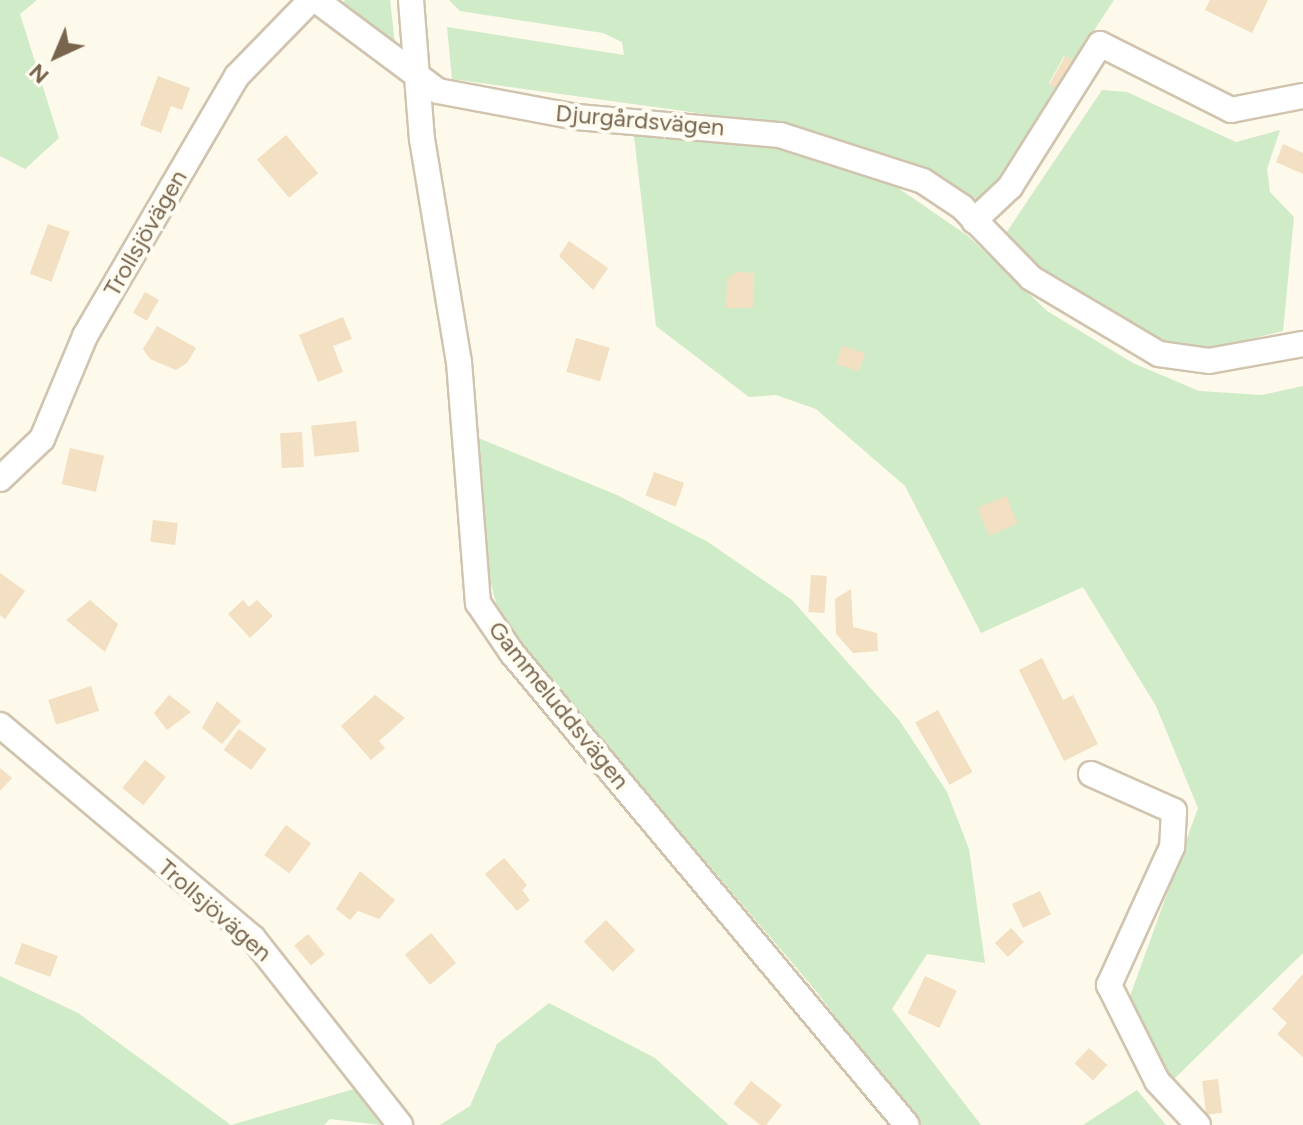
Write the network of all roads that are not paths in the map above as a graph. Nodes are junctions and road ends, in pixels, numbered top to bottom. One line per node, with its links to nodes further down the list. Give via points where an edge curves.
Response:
1 (314, 0): 3 (street, Djurgårdsvägen); 7 (street, Trollsjövägen, via 237,76 85,336 42,439)
2 (411, 0): 3 (street, Gammeluddsvägen)
3 (420, 84): 5 (street, Djurgårdsvägen, via 577,117 780,135 923,181); 11 (street, Gammeluddsvägen, via 422,139 459,362 478,603 512,653)
4 (1303, 96): 5 (street, via 1231,110 1100,44 1010,187)
5 (974, 221): 6 (street, Djurgårdsvägen, via 1031,278 1159,354 1209,361)
6 (1303, 341)
7 (0, 479)
8 (0, 725): 10 (street, Trollsjövägen, via 253,938)
9 (1091, 774): 12 (street, via 1174,811 1172,847 1109,985 1157,1081)
10 (400, 1125)
11 (907, 1125)
12 (1198, 1125)

